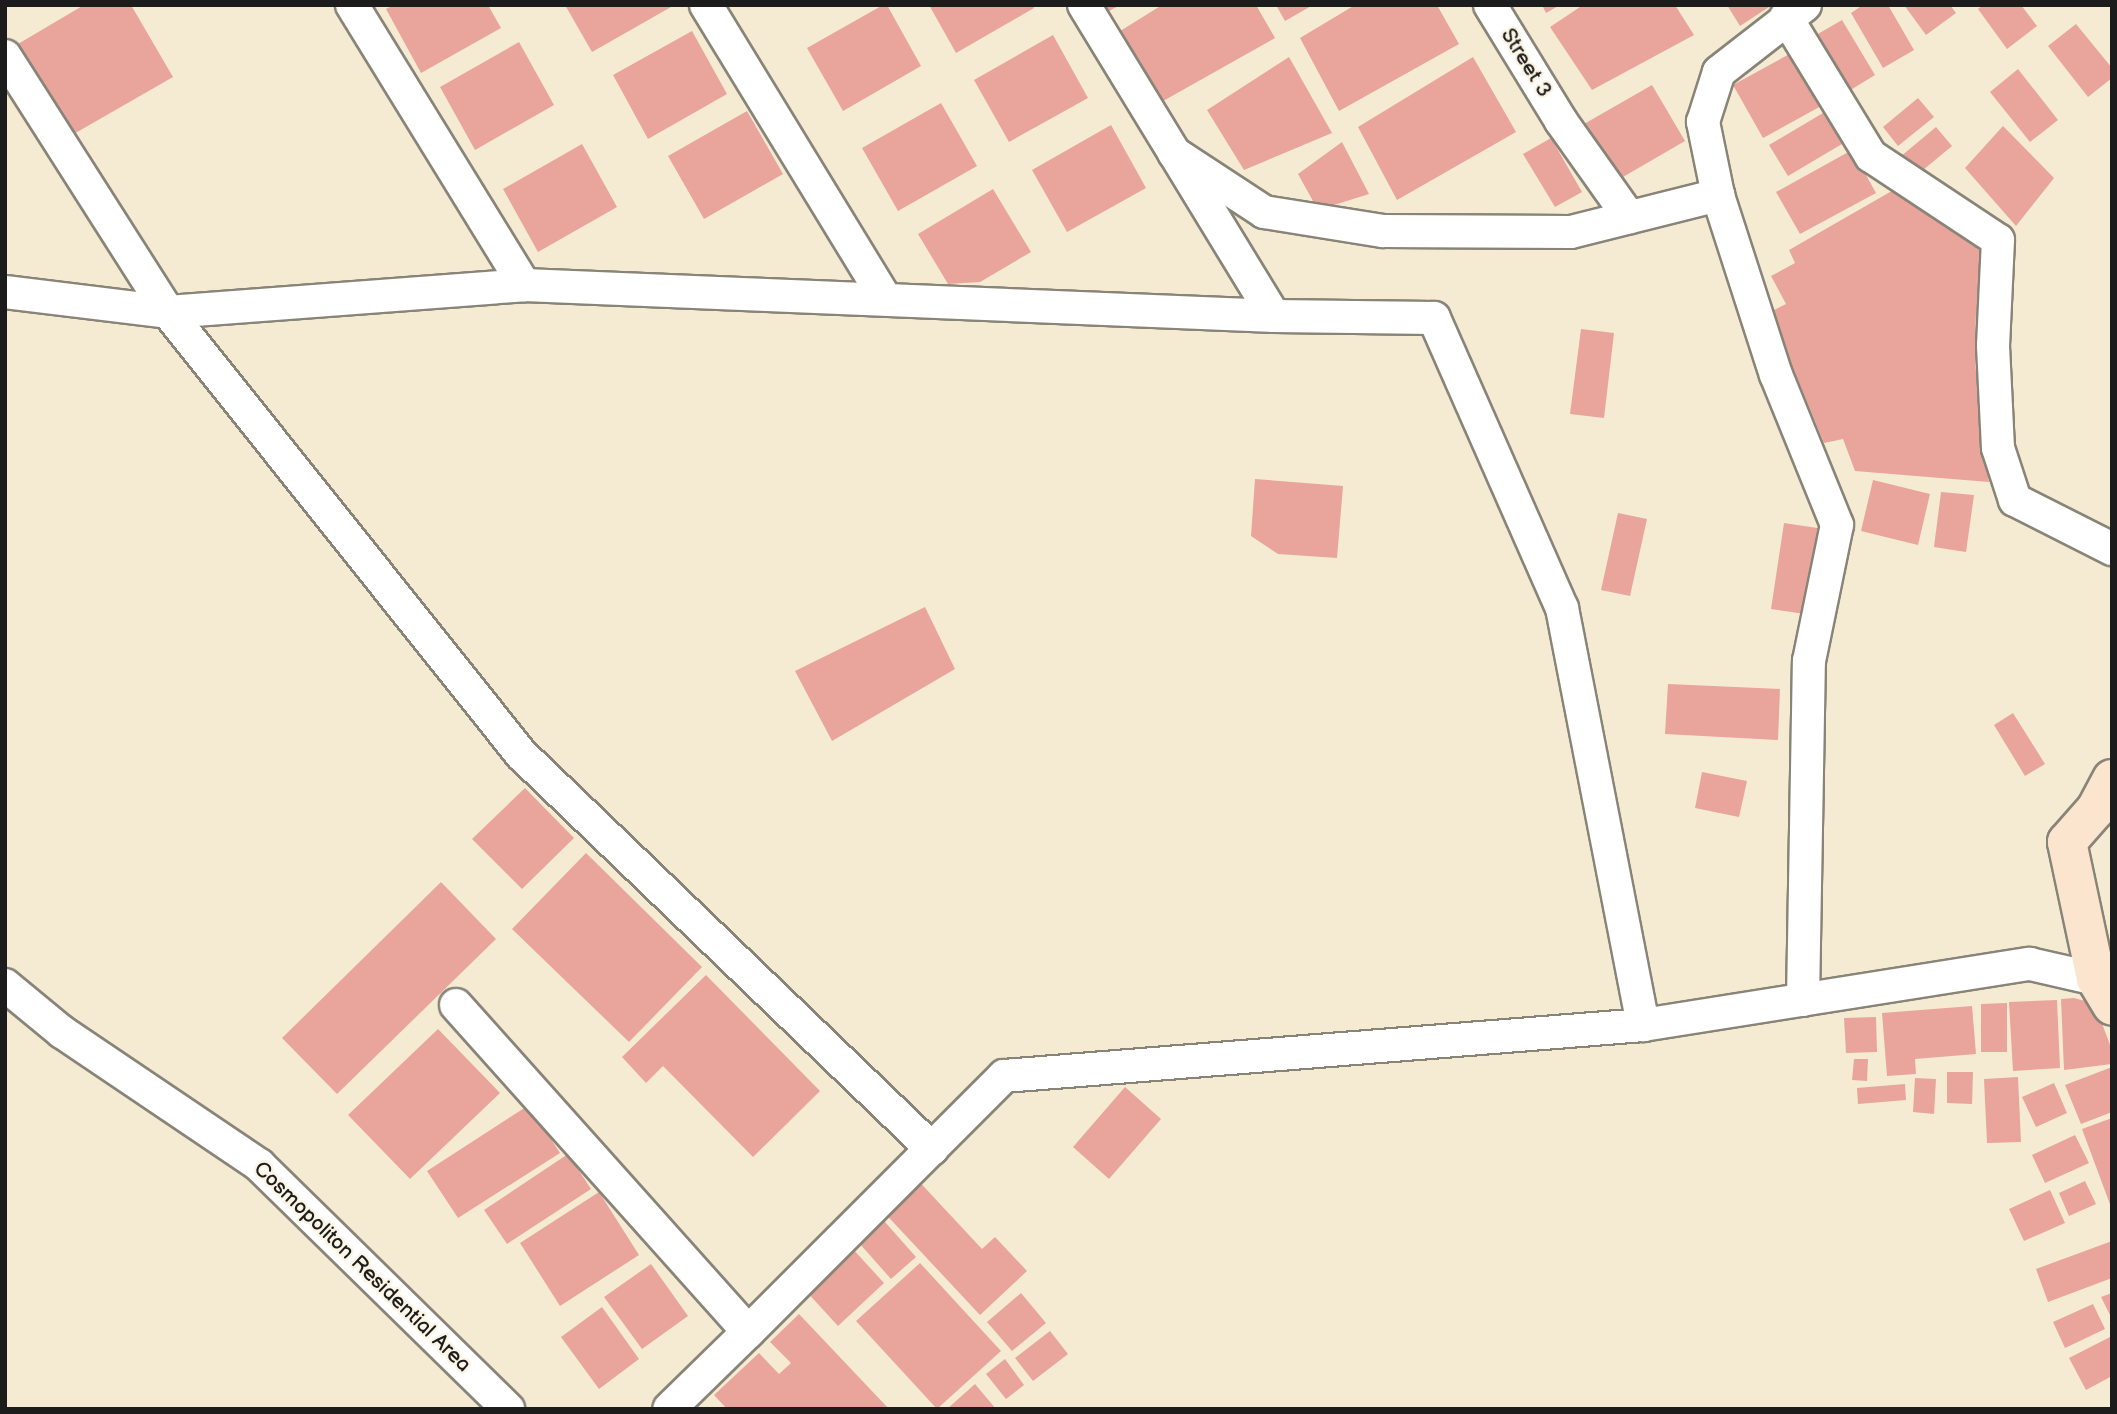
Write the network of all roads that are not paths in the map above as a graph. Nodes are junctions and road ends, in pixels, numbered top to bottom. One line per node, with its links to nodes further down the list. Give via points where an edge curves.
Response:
1 (352, 5): 10 (street)
2 (706, 5): 12 (street)
3 (1084, 5): 7 (street)
4 (1490, 5): 9 (street, Street 3)
5 (1795, 11): 8 (street, via 1719,72 1703,122); 15 (street, via 1871,156 1998,240 1993,346 1998,448 2015,500)
6 (5, 55): 13 (street)
7 (1174, 153): 9 (street, via 1264,212 1383,231 1571,232); 14 (street)
8 (1718, 195): 9 (street); 19 (street, via 1776,374 1837,525 1809,661)
9 (1629, 217)
10 (523, 285): 12 (street); 13 (street)
11 (5, 292): 13 (street)
12 (884, 298): 14 (street)
13 (168, 312): 22 (street, via 522,754)
14 (1274, 316): 21 (street, via 1434,318 1562,608)
15 (2112, 550)
16 (2112, 779): 18 (street, via 2096,809 2067,842)
17 (5, 985): 24 (street, Cosmopoliton Residential Area, via 62,1032 260,1165)
18 (2104, 992): 19 (street, via 2030,964)
19 (1803, 1000): 21 (street)
20 (456, 1005): 23 (street)
21 (1643, 1026): 22 (street, via 1004,1076)
22 (932, 1149): 23 (street)
23 (748, 1332): 25 (street)
24 (508, 1409)
25 (669, 1409)

